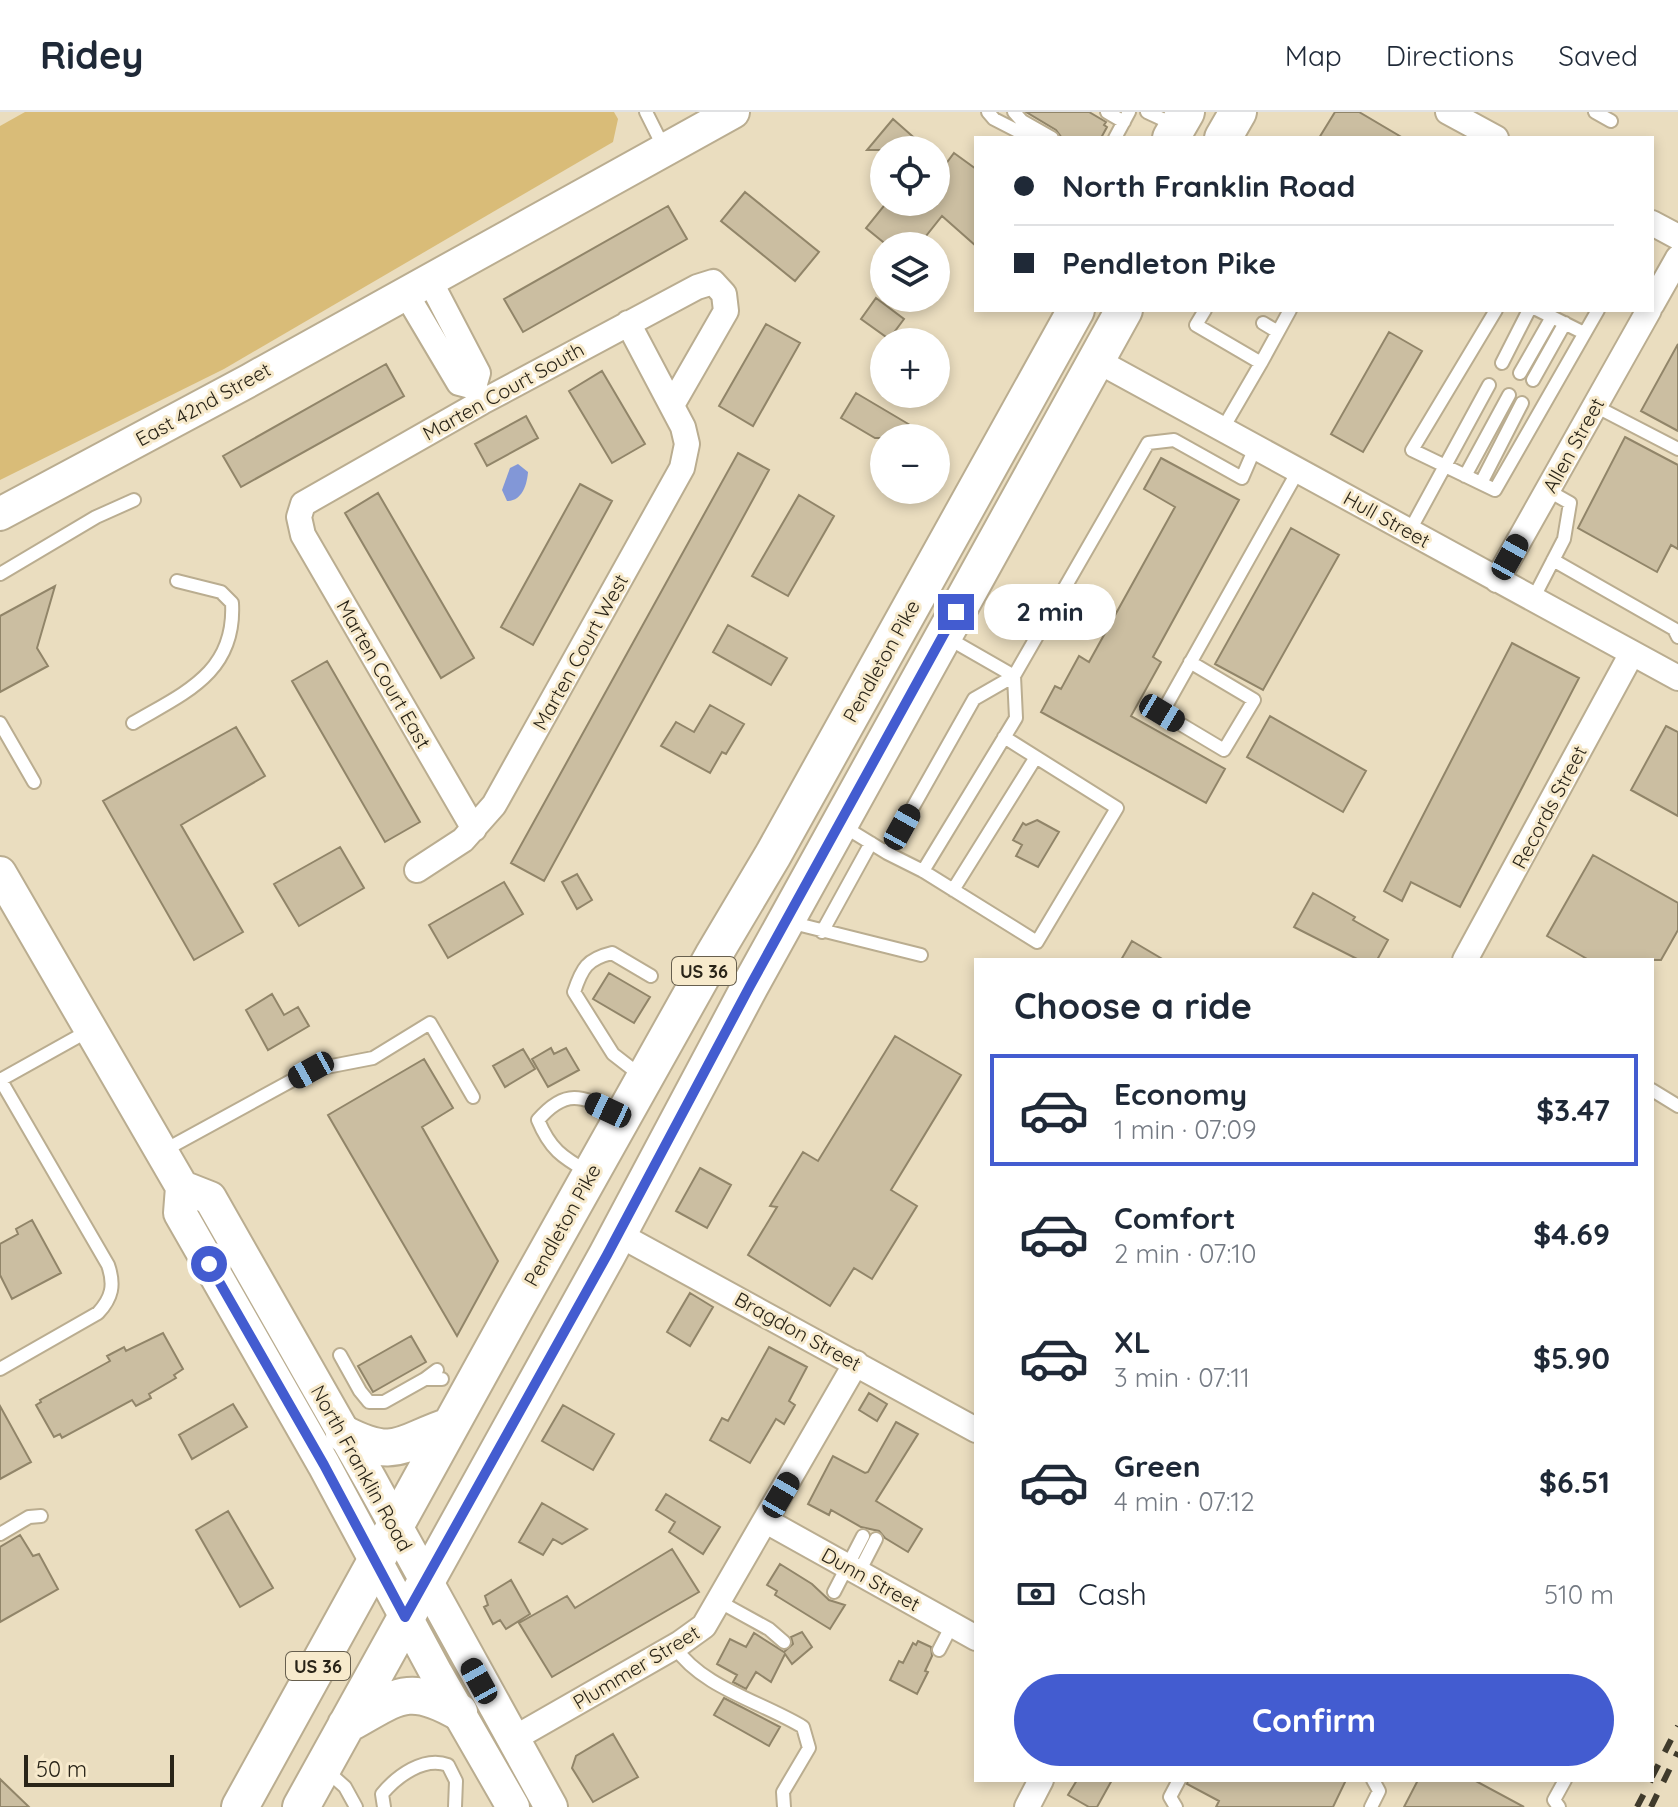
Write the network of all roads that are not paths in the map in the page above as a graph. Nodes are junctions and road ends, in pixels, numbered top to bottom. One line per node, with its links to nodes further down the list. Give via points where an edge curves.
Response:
1 (646, 112): 17 (lane)
2 (733, 112): 17 (main road, East 42nd Street)
3 (988, 112): 12 (lane)
4 (1004, 112): 9 (lane)
5 (1107, 112): 10 (lane)
6 (1238, 112): 15 (main road)
7 (1448, 112): 16 (street)
8 (1595, 112): 11 (lane)
9 (1018, 117): 13 (lane)
10 (1127, 117): 14 (lane)
11 (1611, 121)
12 (1027, 136)
13 (1049, 136)
14 (1116, 136)
15 (1224, 136)
16 (1492, 136)
17 (664, 148): 21 (main road, East 42nd Street)
18 (1654, 224): 19 (street)
19 (1678, 237)
20 (1678, 258): 22 (street)
21 (417, 286): 43 (street, via 478,373); 57 (main road, East 42nd Street)
22 (1654, 300)
23 (1075, 312): 91 (main road, Pendleton Pike / US 36)
24 (1123, 312): 37 (main road, Pendleton Pike / US 36)
25 (1204, 312): 38 (lane, via 1196,325)
26 (1289, 312): 35 (lane)
27 (1495, 312): 51 (lane, via 1412,450)
28 (1528, 312): 39 (lane)
29 (1542, 312): 32 (lane)
30 (1597, 312): 36 (lane)
31 (1648, 312): 47 (street, Allen Street)
32 (1558, 320): 36 (lane); 40 (lane); 41 (lane)
33 (628, 323): 43 (street, Marten Court South); 46 (street, Marten Court West); 46 (street, Marten Court South, via 703,284 713,282 726,298 726,311)
34 (1263, 323): 35 (lane)
35 (1278, 332): 38 (lane)
36 (1584, 333): 54 (lane, via 1495,490)
37 (1096, 360): 48 (street, Hull Street); 65 (main road, Pendleton Pike / US 36)
38 (1261, 363): 48 (lane)
39 (1502, 363)
40 (1520, 373)
41 (1533, 380)
42 (1489, 385): 51 (lane)
43 (478, 395): 58 (street, Marten Court South, via 303,504)
44 (1509, 395): 53 (lane)
45 (1522, 403): 54 (lane)
46 (672, 405): 77 (street, Marten Court West, via 687,440 682,468 505,787)
47 (1595, 406): 50 (lane); 55 (street, Allen Street)
48 (1222, 430): 49 (street, Hull Street)
49 (1255, 448): 52 (street, Hull Street); 70 (lane, via 1242,478 1174,440 1148,443)
50 (1678, 449)
51 (1445, 467): 53 (lane); 59 (lane)
52 (1298, 471): 59 (street, Hull Street); 68 (lane)
53 (1465, 476): 54 (lane)
54 (1481, 483)
55 (1547, 490): 60 (lane, via 1570,503 1564,539); 62 (street, Allen Street)
56 (134, 500): 61 (lane)
57 (0, 514)
58 (299, 517): 77 (street, Marten Court East, via 303,535)
59 (1409, 532): 62 (street, Hull Street)
60 (1553, 560): 64 (lane); 66 (lane, via 1674,629)
61 (0, 574)
62 (1497, 580): 64 (street, Hull Street)
63 (177, 581): 72 (lane, via 221,592 232,603 234,622 221,660 207,678)
64 (1533, 599): 67 (street, Hull Street)
65 (943, 635): 70 (lane); 76 (main road, Pendleton Pike / US 36)
66 (1678, 637)
67 (1632, 653): 69 (street, Hull Street); 87 (street, Records Street)
68 (1190, 662): 68 (lane, via 1162,713 1224,750 1254,700)
69 (1676, 672)
70 (1014, 676): 73 (lane, via 1016,718); 79 (lane, via 974,699)
71 (0, 723): 75 (lane)
72 (133, 723)
73 (1004, 737): 74 (lane); 81 (lane)
74 (1036, 757): 83 (lane); 83 (lane, via 1117,808 1037,942)
75 (34, 782)
76 (840, 824): 78 (lane); 84 (main road, Pendleton Pike / US 36)
77 (474, 829): 80 (street, Marten Court West)
78 (871, 843): 79 (lane); 85 (lane)
79 (887, 853): 81 (lane)
80 (417, 870)
81 (923, 871): 83 (lane)
82 (4, 888): 89 (main road, North Franklin Road)
83 (953, 890)
84 (786, 921): 85 (lane); 99 (main road, Pendleton Pike / US 36)
85 (822, 932): 86 (lane)
86 (921, 955)
87 (1466, 958)
88 (651, 976): 91 (lane, via 612,953 593,958 574,992 613,1054)
89 (91, 1029): 90 (lane); 96 (main road, North Franklin Road)
90 (1, 1079): 102 (lane, via 108,1265 112,1282 107,1303 98,1313)
91 (644, 1079): 95 (main road, Pendleton Pike / US 36)
92 (1654, 1091): 94 (lane)
93 (473, 1097): 96 (lane, via 430,1023 373,1058 311,1070)
94 (1678, 1106)
95 (623, 1117): 97 (main road, Pendleton Pike / US 36); 97 (lane, via 567,1096 538,1120 558,1155)
96 (162, 1151): 98 (main road, North Franklin Road)
97 (591, 1174): 104 (main road, Pendleton Pike / US 36)
98 (182, 1187): 106 (main road, North Franklin Road, via 210,1198); 112 (main road, North Franklin Road, via 180,1213)
99 (618, 1234): 101 (street, Bragdon Street); 114 (main road, Pendleton Pike / US 36)
100 (340, 1355): 103 (lane, via 369,1402 384,1402)
101 (856, 1363): 105 (street, Bragdon Street); 108 (street, Plummer Street)
102 (0, 1369)
103 (439, 1374)
104 (450, 1426): 106 (main road, via 392,1449); 109 (main road, Pendleton Pike / US 36)
105 (974, 1429)
106 (344, 1434): 109 (main road, North Franklin Road)
107 (41, 1516): 110 (lane)
108 (766, 1521): 113 (street, Dunn Street); 116 (street, Plummer Street)
109 (395, 1526): 112 (main road, Pendleton Pike / US 36); 114 (main road, North Franklin Road)
110 (0, 1534)
111 (870, 1538): 113 (lane)
112 (376, 1561): 117 (main road, North Franklin Road); 131 (main road, Pendleton Pike / US 36)
113 (853, 1569): 115 (lane); 118 (street, Dunn Street)
114 (425, 1581): 117 (main road, Pendleton Pike / US 36); 125 (main road, North Franklin Road)
115 (834, 1592)
116 (720, 1602): 120 (lane); 121 (street, Plummer Street, via 704,1626)
117 (405, 1617): 123 (main road, North Franklin Road); 124 (main road, Pendleton Pike / US 36)
118 (952, 1625): 119 (street, Dunn Street); 122 (lane)
119 (974, 1637)
120 (784, 1642)
121 (675, 1647): 125 (street, Plummer Street); 138 (lane, via 699,1674 803,1727 809,1748 783,1792)
122 (939, 1650)
123 (459, 1712): 124 (main road, via 429,1697 408,1695); 136 (main road, North Franklin Road)
124 (346, 1725): 126 (main road, Pendleton Pike / US 36)
125 (513, 1739): 137 (main road, North Franklin Road)
126 (323, 1767): 132 (main road, Pendleton Pike / US 36); 133 (lane, via 345,1787)
127 (1040, 1782): 139 (street)
128 (1178, 1782): 140 (lane, via 1170,1797)
129 (1374, 1782): 141 (lane, via 1379,1791)
130 (1564, 1782): 142 (lane, via 1554,1800)
131 (240, 1807)
132 (301, 1807)
133 (356, 1807)
134 (384, 1807): 135 (lane, via 382,1794 391,1782 438,1761 448,1765 456,1781)
135 (455, 1807)
136 (513, 1807)
137 (551, 1807)
138 (784, 1807)
139 (1027, 1807)
140 (1176, 1807)
141 (1371, 1807)
142 (1559, 1807)

